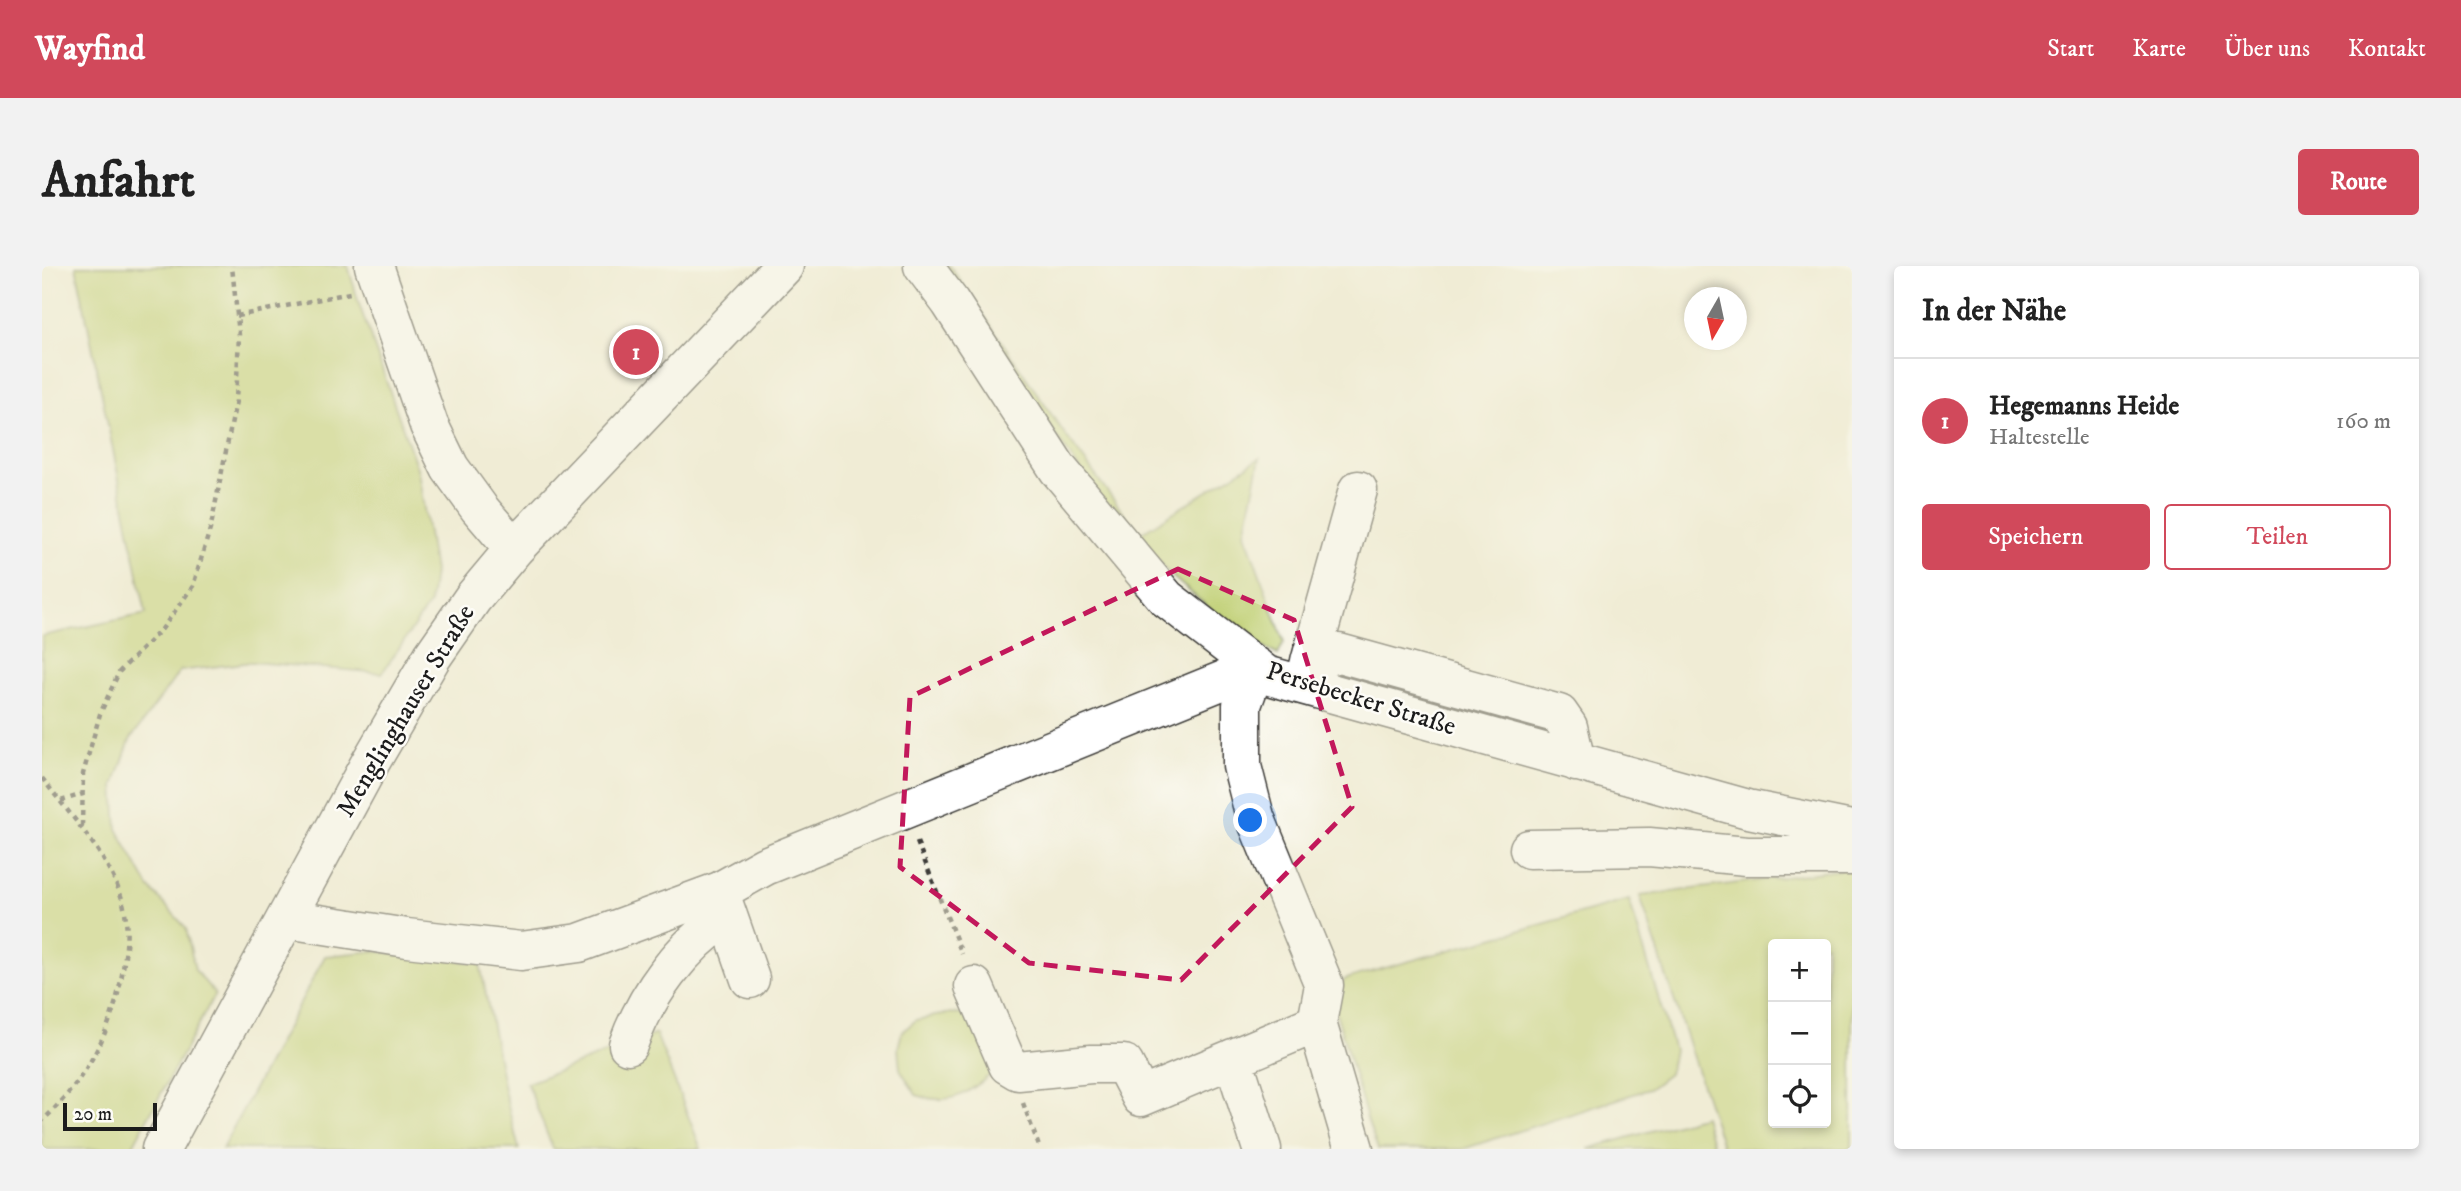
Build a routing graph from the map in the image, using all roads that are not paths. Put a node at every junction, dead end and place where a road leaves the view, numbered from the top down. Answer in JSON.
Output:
{"nodes":[{"id":1,"x":784,"y":266,"type":"edge"},
{"id":2,"x":923,"y":266,"type":"edge"},
{"id":3,"x":377,"y":276,"type":"edge"},
{"id":4,"x":1358,"y":490,"type":"dead end"},
{"id":5,"x":514,"y":549,"type":"junction"},
{"id":6,"x":1256,"y":667,"type":"junction"},
{"id":7,"x":1306,"y":673,"type":"junction"},
{"id":8,"x":1775,"y":815,"type":"junction"},
{"id":9,"x":1852,"y":830,"type":"edge"},
{"id":10,"x":1529,"y":849,"type":"dead end"},
{"id":11,"x":1768,"y":856,"type":"junction"},
{"id":12,"x":1852,"y":856,"type":"edge"},
{"id":13,"x":723,"y":903,"type":"junction"},
{"id":14,"x":287,"y":919,"type":"junction"},
{"id":15,"x":750,"y":979,"type":"dead end"},
{"id":16,"x":974,"y":986,"type":"road end"},
{"id":17,"x":1317,"y":1023,"type":"junction"},
{"id":18,"x":628,"y":1045,"type":"dead end"},
{"id":19,"x":1233,"y":1058,"type":"junction"},
{"id":20,"x":161,"y":1149,"type":"edge"},
{"id":21,"x":1262,"y":1149,"type":"edge"},
{"id":22,"x":1354,"y":1149,"type":"edge"}],
"edges":[{"from":1,"to":5,"type":"street","name":"Menglinghauser Straße"},
{"from":2,"to":6,"type":"street","name":"Persebecker Straße"},
{"from":3,"to":5,"type":"street"},
{"from":4,"to":7,"type":"street"},
{"from":5,"to":14,"type":"street","name":"Menglinghauser Straße"},
{"from":6,"to":7,"type":"street","name":"Persebecker Straße"},
{"from":6,"to":13,"type":"street"},
{"from":6,"to":17,"type":"street"},
{"from":7,"to":8,"type":"street","name":"Persebecker Straße"},
{"from":8,"to":9,"type":"street","name":"Persebecker Straße"},
{"from":8,"to":11,"type":"street"},
{"from":10,"to":11,"type":"street"},
{"from":11,"to":12,"type":"street"},
{"from":13,"to":14,"type":"street"},
{"from":13,"to":15,"type":"street"},
{"from":13,"to":18,"type":"street"},
{"from":14,"to":20,"type":"street","name":"Menglinghauser Straße"},
{"from":16,"to":19,"type":"street"},
{"from":17,"to":19,"type":"street"},
{"from":17,"to":22,"type":"street"},
{"from":19,"to":21,"type":"street"}]}
